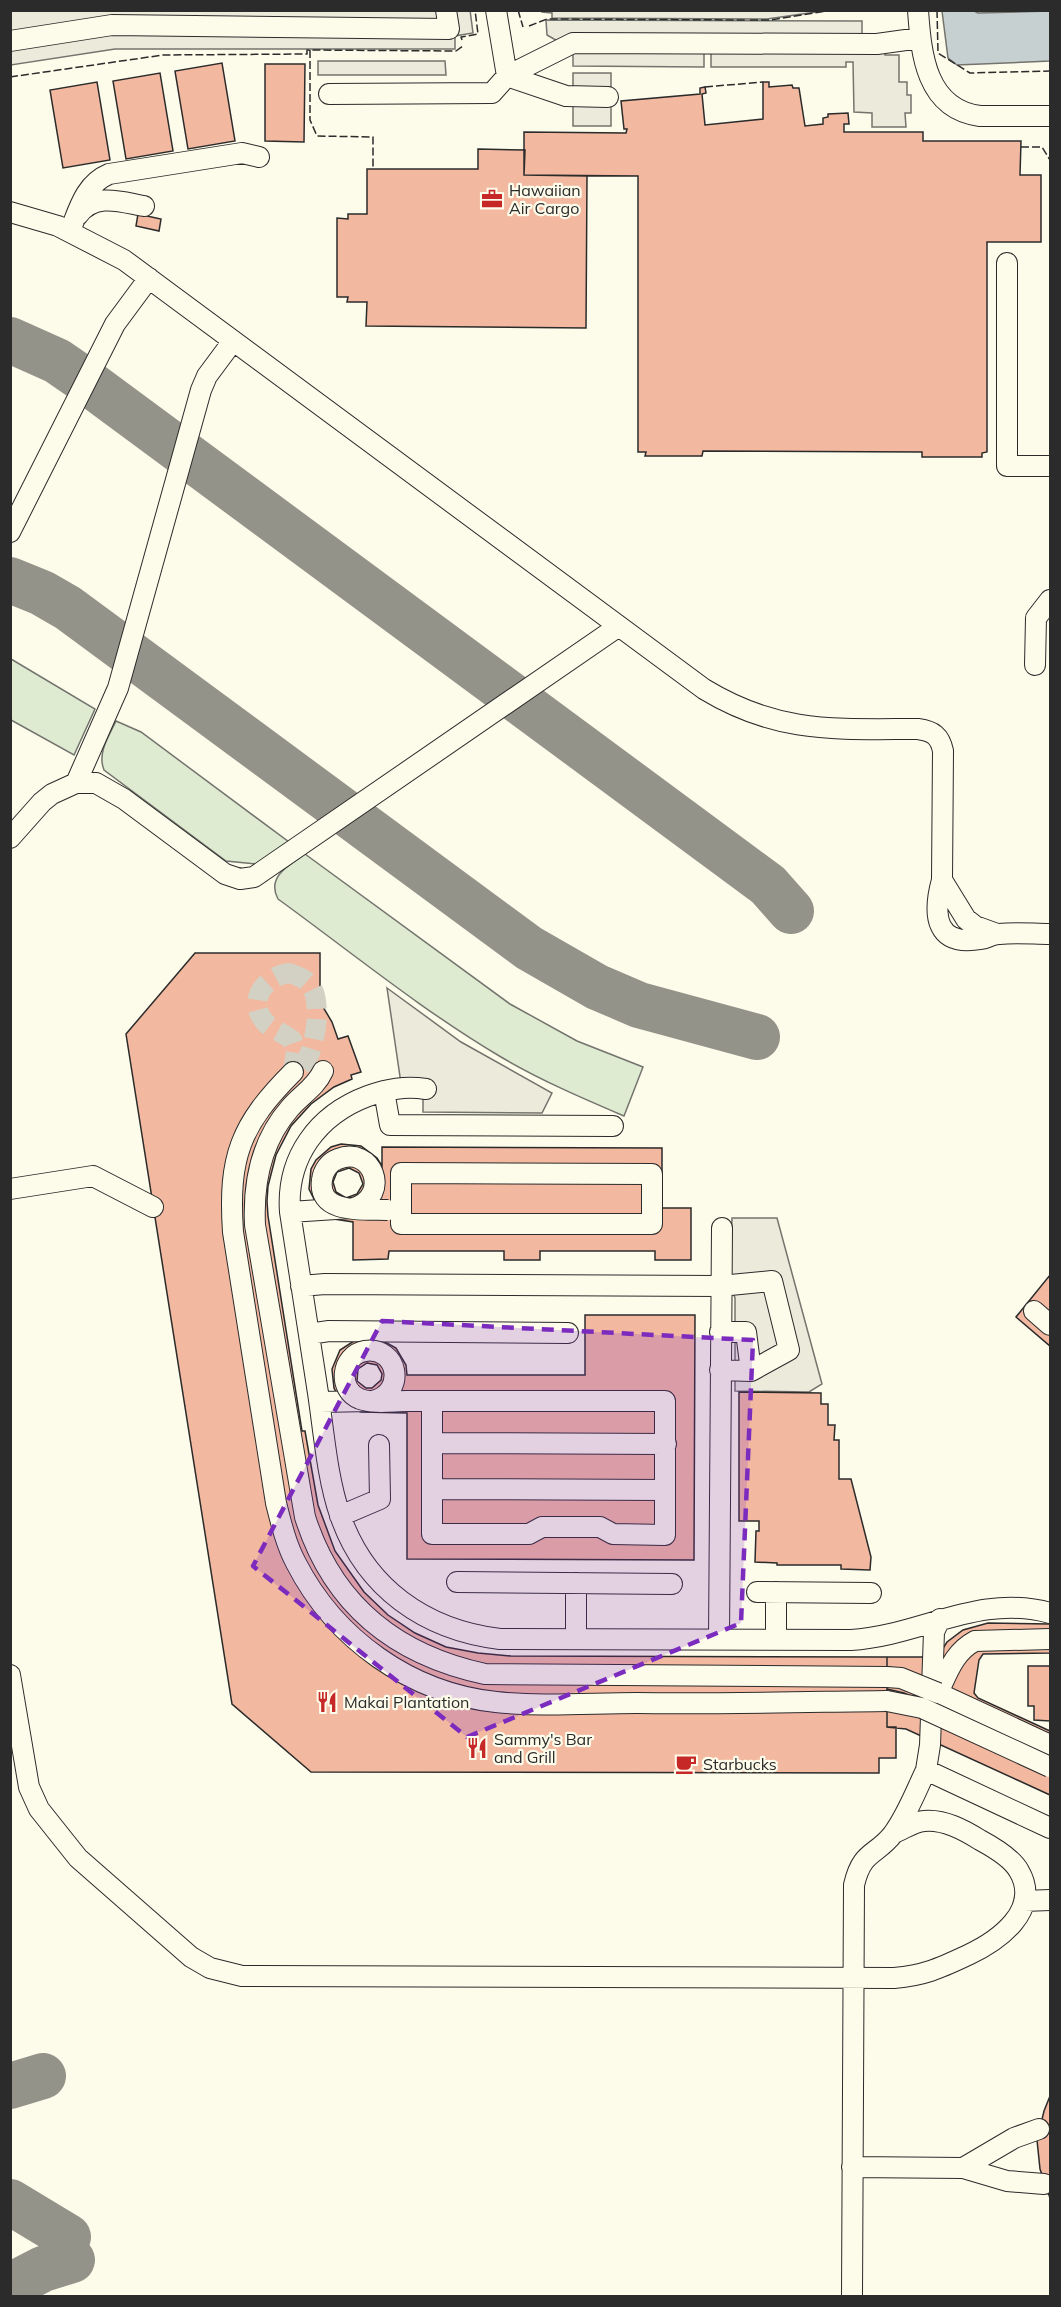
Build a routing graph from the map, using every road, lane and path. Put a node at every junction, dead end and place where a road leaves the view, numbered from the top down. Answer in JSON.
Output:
{"nodes":[{"id":1,"x":446,"y":10,"type":"edge"},
{"id":2,"x":496,"y":10,"type":"edge"},
{"id":3,"x":918,"y":10,"type":"edge"},
{"id":4,"x":920,"y":38,"type":"junction"},
{"id":5,"x":10,"y":41,"type":"edge"},
{"id":6,"x":507,"y":76,"type":"junction"},
{"id":7,"x":329,"y":94,"type":"dead end"},
{"id":8,"x":608,"y":97,"type":"dead end"},
{"id":9,"x":1050,"y":116,"type":"edge"},
{"id":10,"x":259,"y":157,"type":"dead end"},
{"id":11,"x":144,"y":206,"type":"dead end"},
{"id":12,"x":10,"y":212,"type":"edge"},
{"id":13,"x":73,"y":225,"type":"junction"},
{"id":14,"x":1007,"y":263,"type":"dead end"},
{"id":15,"x":148,"y":278,"type":"junction"},
{"id":16,"x":233,"y":340,"type":"junction"},
{"id":17,"x":1050,"y":466,"type":"edge"},
{"id":18,"x":10,"y":532,"type":"edge"},
{"id":19,"x":1050,"y":600,"type":"edge"},
{"id":20,"x":620,"y":626,"type":"junction"},
{"id":21,"x":1035,"y":665,"type":"dead end"},
{"id":22,"x":76,"y":783,"type":"junction"},
{"id":23,"x":10,"y":838,"type":"edge"},
{"id":24,"x":1050,"y":934,"type":"edge"},
{"id":25,"x":323,"y":1071,"type":"dead end"},
{"id":26,"x":293,"y":1072,"type":"dead end"},
{"id":27,"x":426,"y":1089,"type":"dead end"},
{"id":28,"x":384,"y":1091,"type":"junction"},
{"id":29,"x":613,"y":1126,"type":"dead end"},
{"id":30,"x":10,"y":1189,"type":"edge"},
{"id":31,"x":153,"y":1207,"type":"dead end"},
{"id":32,"x":394,"y":1210,"type":"junction"},
{"id":33,"x":290,"y":1212,"type":"junction"},
{"id":34,"x":722,"y":1227,"type":"dead end"},
{"id":35,"x":301,"y":1286,"type":"junction"},
{"id":36,"x":720,"y":1286,"type":"junction"},
{"id":37,"x":1034,"y":1311,"type":"dead end"},
{"id":38,"x":1050,"y":1325,"type":"edge"},
{"id":39,"x":720,"y":1332,"type":"junction"},
{"id":40,"x":568,"y":1333,"type":"dead end"},
{"id":41,"x":309,"y":1334,"type":"junction"},
{"id":42,"x":720,"y":1370,"type":"junction"},
{"id":43,"x":751,"y":1371,"type":"junction"},
{"id":44,"x":432,"y":1401,"type":"junction"},
{"id":45,"x":320,"y":1402,"type":"junction"},
{"id":46,"x":432,"y":1443,"type":"junction"},
{"id":47,"x":666,"y":1444,"type":"junction"},
{"id":48,"x":380,"y":1445,"type":"dead end"},
{"id":49,"x":432,"y":1490,"type":"junction"},
{"id":50,"x":665,"y":1490,"type":"junction"},
{"id":51,"x":340,"y":1516,"type":"junction"},
{"id":52,"x":457,"y":1582,"type":"dead end"},
{"id":53,"x":576,"y":1583,"type":"junction"},
{"id":54,"x":672,"y":1584,"type":"dead end"},
{"id":55,"x":871,"y":1593,"type":"dead end"},
{"id":56,"x":1050,"y":1613,"type":"edge"},
{"id":57,"x":940,"y":1619,"type":"junction"},
{"id":58,"x":576,"y":1639,"type":"junction"},
{"id":59,"x":719,"y":1639,"type":"junction"},
{"id":60,"x":1050,"y":1639,"type":"edge"},
{"id":61,"x":776,"y":1640,"type":"junction"},
{"id":62,"x":10,"y":1675,"type":"edge"},
{"id":63,"x":938,"y":1693,"type":"junction"},
{"id":64,"x":1050,"y":1745,"type":"edge"},
{"id":65,"x":1050,"y":1767,"type":"edge"},
{"id":66,"x":926,"y":1770,"type":"junction"},
{"id":67,"x":1050,"y":1828,"type":"edge"},
{"id":68,"x":894,"y":1833,"type":"junction"},
{"id":69,"x":1050,"y":1900,"type":"edge"},
{"id":70,"x":1024,"y":1901,"type":"junction"},
{"id":71,"x":852,"y":1978,"type":"junction"},
{"id":72,"x":1039,"y":2129,"type":"dead end"},
{"id":73,"x":852,"y":2167,"type":"junction"},
{"id":74,"x":963,"y":2168,"type":"junction"},
{"id":75,"x":1044,"y":2184,"type":"dead end"},
{"id":76,"x":852,"y":2296,"type":"edge"}],
"edges":[{"from":1,"to":5,"type":"street"},
{"from":2,"to":6,"type":"street"},
{"from":3,"to":4,"type":"street"},
{"from":4,"to":6,"type":"street"},
{"from":4,"to":9,"type":"street"},
{"from":6,"to":7,"type":"street"},
{"from":6,"to":8,"type":"street"},
{"from":10,"to":13,"type":"street"},
{"from":11,"to":13,"type":"street"},
{"from":12,"to":13,"type":"street"},
{"from":13,"to":15,"type":"street"},
{"from":14,"to":17,"type":"street"},
{"from":15,"to":16,"type":"street"},
{"from":15,"to":18,"type":"street"},
{"from":16,"to":20,"type":"street"},
{"from":16,"to":22,"type":"street"},
{"from":19,"to":21,"type":"street"},
{"from":20,"to":22,"type":"street"},
{"from":20,"to":24,"type":"street"},
{"from":22,"to":23,"type":"street"},
{"from":25,"to":63,"type":"street","bridge":true},
{"from":26,"to":65,"type":"street","bridge":true},
{"from":27,"to":28,"type":"street"},
{"from":28,"to":29,"type":"street"},
{"from":28,"to":33,"type":"street"},
{"from":30,"to":31,"type":"street"},
{"from":32,"to":32,"type":"street"},
{"from":32,"to":33,"type":"street","bridge":true},
{"from":33,"to":35,"type":"street"},
{"from":34,"to":36,"type":"street"},
{"from":35,"to":36,"type":"street"},
{"from":35,"to":41,"type":"street"},
{"from":36,"to":39,"type":"street"},
{"from":36,"to":43,"type":"street"},
{"from":37,"to":38,"type":"street"},
{"from":39,"to":42,"type":"street"},
{"from":39,"to":43,"type":"street"},
{"from":40,"to":41,"type":"street"},
{"from":41,"to":45,"type":"street"},
{"from":42,"to":43,"type":"street"},
{"from":42,"to":59,"type":"street"},
{"from":44,"to":45,"type":"street","bridge":true},
{"from":44,"to":46,"type":"street"},
{"from":44,"to":47,"type":"street"},
{"from":45,"to":51,"type":"street"},
{"from":46,"to":47,"type":"street"},
{"from":46,"to":49,"type":"street"},
{"from":47,"to":50,"type":"street"},
{"from":48,"to":51,"type":"street"},
{"from":49,"to":50,"type":"street"},
{"from":49,"to":50,"type":"street"},
{"from":51,"to":58,"type":"street"},
{"from":52,"to":53,"type":"street"},
{"from":53,"to":54,"type":"street"},
{"from":53,"to":58,"type":"street"},
{"from":55,"to":61,"type":"street"},
{"from":56,"to":57,"type":"street"},
{"from":57,"to":61,"type":"street"},
{"from":57,"to":66,"type":"street"},
{"from":58,"to":59,"type":"street"},
{"from":59,"to":61,"type":"street"},
{"from":60,"to":63,"type":"street"},
{"from":62,"to":71,"type":"street"},
{"from":63,"to":64,"type":"street"},
{"from":66,"to":67,"type":"street"},
{"from":66,"to":68,"type":"street"},
{"from":68,"to":70,"type":"street"},
{"from":68,"to":71,"type":"street"},
{"from":69,"to":70,"type":"street"},
{"from":70,"to":71,"type":"street"},
{"from":71,"to":73,"type":"street"},
{"from":72,"to":74,"type":"street"},
{"from":73,"to":74,"type":"street"},
{"from":73,"to":76,"type":"street"},
{"from":74,"to":75,"type":"street"}]}
